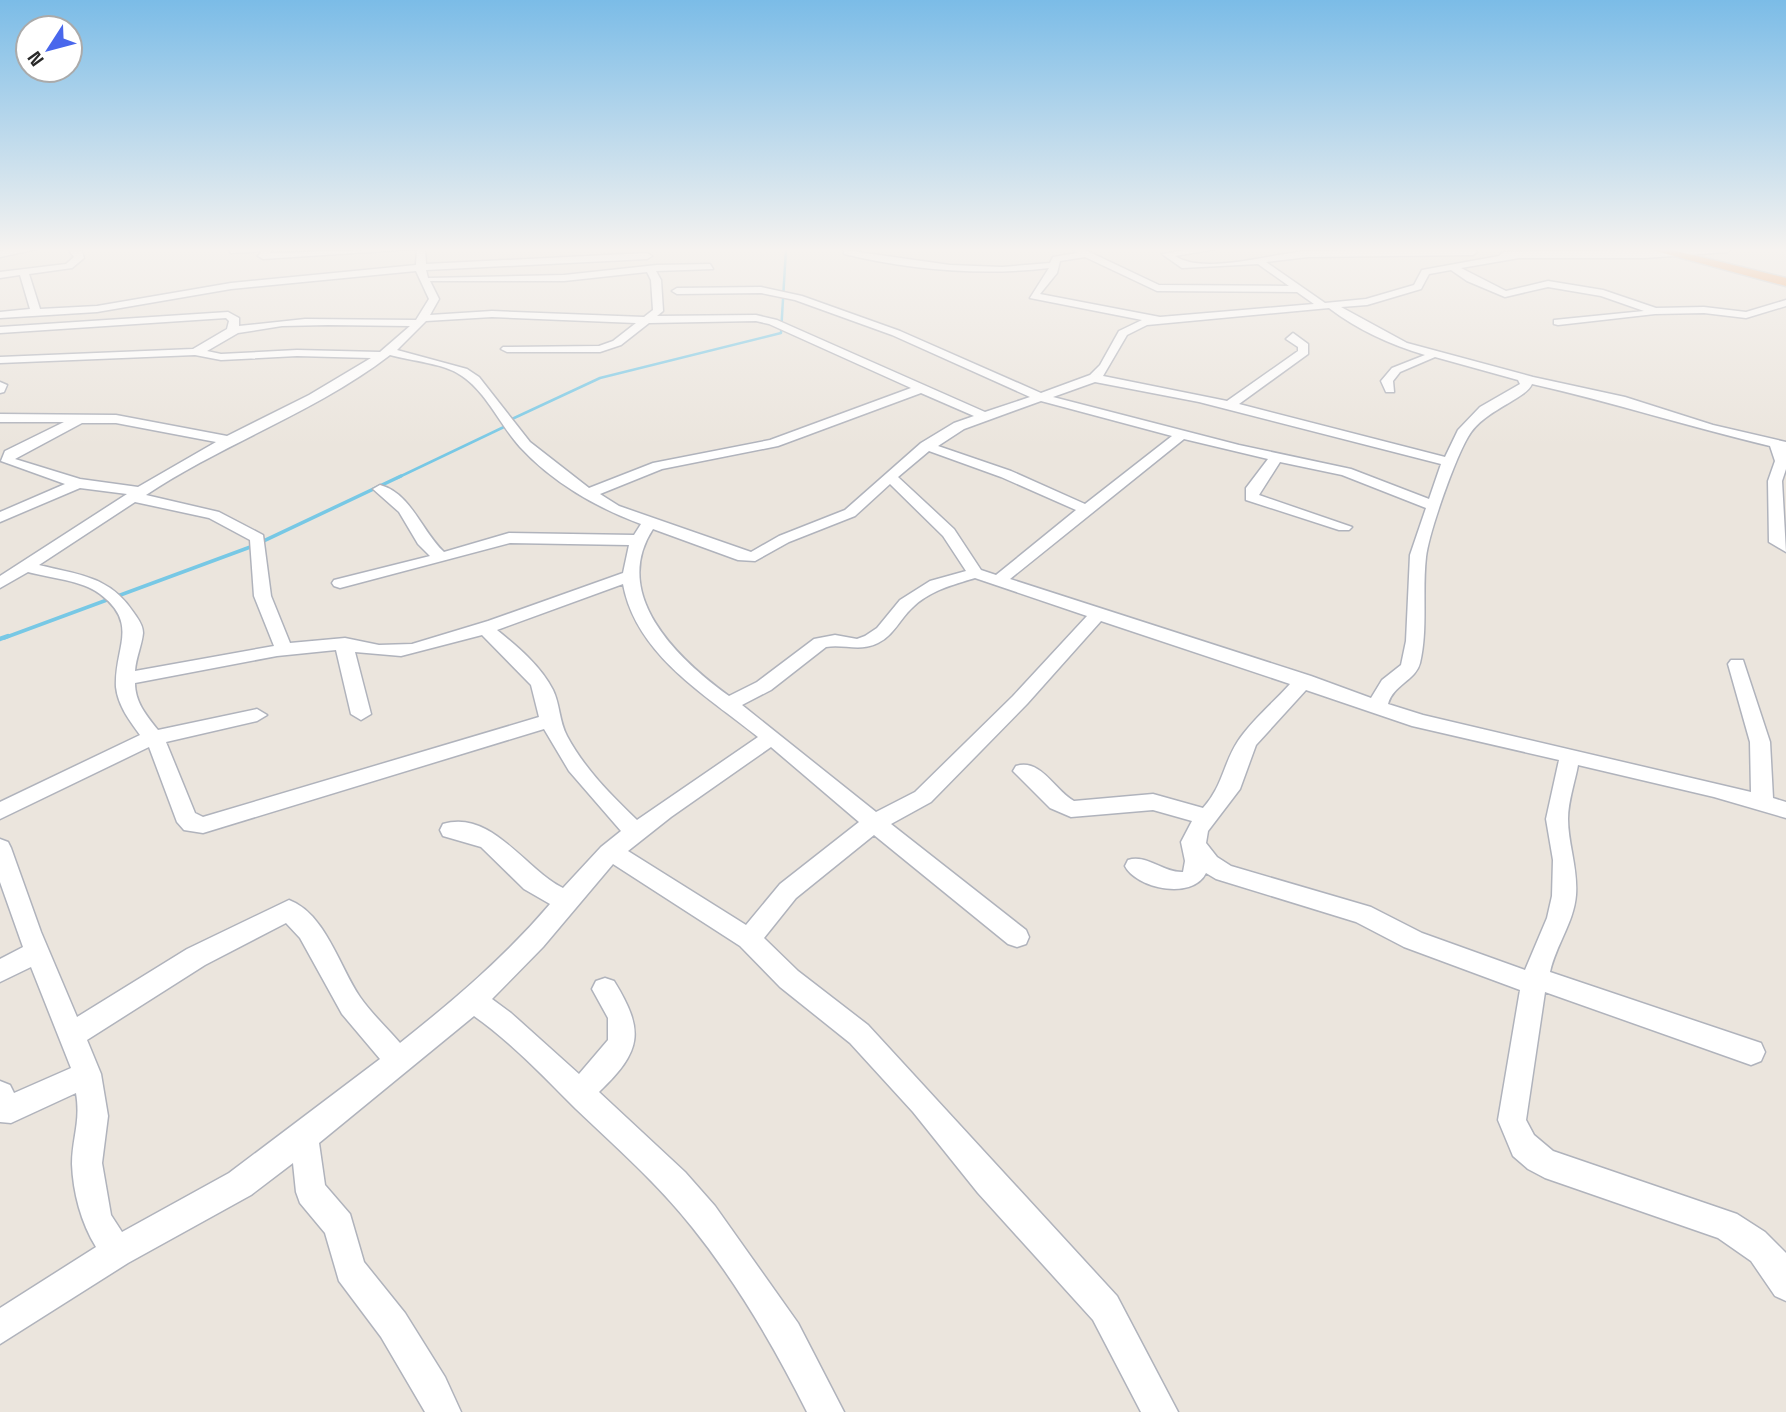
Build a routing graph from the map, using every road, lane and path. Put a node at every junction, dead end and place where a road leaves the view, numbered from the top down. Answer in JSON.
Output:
{"nodes":[{"id":1,"x":35,"y":315,"type":"edge"},
{"id":2,"x":142,"y":315,"type":"edge"},
{"id":3,"x":426,"y":315,"type":"edge"},
{"id":4,"x":449,"y":315,"type":"edge"},
{"id":5,"x":602,"y":315,"type":"edge"},
{"id":6,"x":654,"y":315,"type":"edge"},
{"id":7,"x":844,"y":315,"type":"edge"},
{"id":8,"x":1146,"y":315,"type":"edge"},
{"id":9,"x":1228,"y":315,"type":"edge"},
{"id":10,"x":1345,"y":315,"type":"edge"},
{"id":11,"x":1643,"y":315,"type":"edge"},
{"id":12,"x":423,"y":320,"type":"junction"},
{"id":13,"x":648,"y":320,"type":"junction"},
{"id":14,"x":1158,"y":320,"type":"junction"},
{"id":15,"x":129,"y":322,"type":"junction"},
{"id":16,"x":1558,"y":322,"type":"dead end"},
{"id":17,"x":232,"y":331,"type":"junction"},
{"id":18,"x":3,"y":332,"type":"edge"},
{"id":19,"x":1293,"y":336,"type":"dead end"},
{"id":20,"x":308,"y":338,"type":"junction"},
{"id":21,"x":508,"y":349,"type":"dead end"},
{"id":22,"x":195,"y":352,"type":"junction"},
{"id":23,"x":1432,"y":352,"type":"junction"},
{"id":24,"x":385,"y":353,"type":"junction"},
{"id":25,"x":0,"y":360,"type":"edge"},
{"id":26,"x":1094,"y":378,"type":"junction"},
{"id":27,"x":1523,"y":378,"type":"junction"},
{"id":28,"x":922,"y":388,"type":"junction"},
{"id":29,"x":1390,"y":389,"type":"dead end"},
{"id":30,"x":1043,"y":398,"type":"junction"},
{"id":31,"x":1228,"y":406,"type":"junction"},
{"id":32,"x":983,"y":416,"type":"junction"},
{"id":33,"x":0,"y":418,"type":"edge"},
{"id":34,"x":81,"y":419,"type":"junction"},
{"id":35,"x":1181,"y":434,"type":"junction"},
{"id":36,"x":229,"y":440,"type":"junction"},
{"id":37,"x":1781,"y":444,"type":"edge"},
{"id":38,"x":926,"y":446,"type":"junction"},
{"id":39,"x":1277,"y":457,"type":"junction"},
{"id":40,"x":1449,"y":462,"type":"junction"},
{"id":41,"x":890,"y":476,"type":"junction"},
{"id":42,"x":78,"y":483,"type":"junction"},
{"id":43,"x":380,"y":489,"type":"dead end"},
{"id":44,"x":588,"y":494,"type":"junction"},
{"id":45,"x":137,"y":495,"type":"junction"},
{"id":46,"x":1433,"y":506,"type":"junction"},
{"id":47,"x":1087,"y":510,"type":"junction"},
{"id":48,"x":0,"y":518,"type":"edge"},
{"id":49,"x":651,"y":521,"type":"junction"},
{"id":50,"x":1344,"y":527,"type":"dead end"},
{"id":51,"x":638,"y":540,"type":"junction"},
{"id":52,"x":1786,"y":547,"type":"edge"},
{"id":53,"x":441,"y":558,"type":"junction"},
{"id":54,"x":26,"y":567,"type":"junction"},
{"id":55,"x":975,"y":573,"type":"junction"},
{"id":56,"x":629,"y":576,"type":"junction"},
{"id":57,"x":1000,"y":580,"type":"junction"},
{"id":58,"x":0,"y":583,"type":"edge"},
{"id":59,"x":340,"y":583,"type":"dead end"},
{"id":60,"x":1097,"y":615,"type":"junction"},
{"id":61,"x":483,"y":627,"type":"junction"},
{"id":62,"x":345,"y":643,"type":"junction"},
{"id":63,"x":285,"y":649,"type":"junction"},
{"id":64,"x":1737,"y":664,"type":"dead end"},
{"id":65,"x":126,"y":676,"type":"junction"},
{"id":66,"x":1304,"y":680,"type":"junction"},
{"id":67,"x":728,"y":704,"type":"junction"},
{"id":68,"x":1378,"y":708,"type":"junction"},
{"id":69,"x":362,"y":714,"type":"dead end"},
{"id":70,"x":257,"y":715,"type":"dead end"},
{"id":71,"x":550,"y":721,"type":"junction"},
{"id":72,"x":772,"y":737,"type":"junction"},
{"id":73,"x":151,"y":738,"type":"junction"},
{"id":74,"x":1570,"y":755,"type":"junction"},
{"id":75,"x":1023,"y":771,"type":"dead end"},
{"id":76,"x":1762,"y":802,"type":"junction"},
{"id":77,"x":1786,"y":810,"type":"edge"},
{"id":78,"x":0,"y":811,"type":"edge"},
{"id":79,"x":1207,"y":817,"type":"junction"},
{"id":80,"x":872,"y":824,"type":"junction"},
{"id":81,"x":451,"y":830,"type":"dead end"},
{"id":82,"x":636,"y":832,"type":"junction"},
{"id":83,"x":1192,"y":842,"type":"junction"},
{"id":84,"x":0,"y":848,"type":"edge"},
{"id":85,"x":609,"y":853,"type":"junction"},
{"id":86,"x":1136,"y":866,"type":"dead end"},
{"id":87,"x":566,"y":901,"type":"junction"},
{"id":88,"x":1017,"y":937,"type":"dead end"},
{"id":89,"x":749,"y":939,"type":"junction"},
{"id":90,"x":37,"y":951,"type":"junction"},
{"id":91,"x":0,"y":971,"type":"edge"},
{"id":92,"x":1535,"y":981,"type":"junction"},
{"id":93,"x":605,"y":989,"type":"dead end"},
{"id":94,"x":473,"y":1001,"type":"junction"},
{"id":95,"x":72,"y":1035,"type":"junction"},
{"id":96,"x":1751,"y":1052,"type":"dead end"},
{"id":97,"x":398,"y":1060,"type":"junction"},
{"id":98,"x":87,"y":1074,"type":"junction"},
{"id":99,"x":579,"y":1092,"type":"junction"},
{"id":100,"x":0,"y":1094,"type":"edge"},
{"id":101,"x":304,"y":1137,"type":"junction"},
{"id":102,"x":117,"y":1252,"type":"junction"},
{"id":103,"x":1786,"y":1285,"type":"edge"},
{"id":104,"x":0,"y":1328,"type":"edge"},
{"id":105,"x":443,"y":1412,"type":"edge"},
{"id":106,"x":827,"y":1412,"type":"edge"},
{"id":107,"x":1160,"y":1412,"type":"edge"}],
"edges":[{"from":1,"to":18,"type":"street"},
{"from":2,"to":15,"type":"street"},
{"from":3,"to":12,"type":"street"},
{"from":4,"to":12,"type":"street"},
{"from":5,"to":13,"type":"street"},
{"from":6,"to":13,"type":"street"},
{"from":7,"to":30,"type":"street"},
{"from":8,"to":14,"type":"street"},
{"from":9,"to":14,"type":"street"},
{"from":10,"to":23,"type":"street"},
{"from":11,"to":16,"type":"street"},
{"from":12,"to":20,"type":"street"},
{"from":12,"to":24,"type":"street"},
{"from":13,"to":21,"type":"street"},
{"from":13,"to":28,"type":"street"},
{"from":14,"to":26,"type":"street"},
{"from":15,"to":17,"type":"street"},
{"from":15,"to":18,"type":"street"},
{"from":17,"to":20,"type":"street"},
{"from":17,"to":22,"type":"street"},
{"from":19,"to":31,"type":"street"},
{"from":20,"to":22,"type":"street"},
{"from":20,"to":24,"type":"street"},
{"from":22,"to":25,"type":"street"},
{"from":23,"to":27,"type":"street"},
{"from":23,"to":29,"type":"street"},
{"from":24,"to":36,"type":"street"},
{"from":24,"to":44,"type":"street"},
{"from":26,"to":30,"type":"street"},
{"from":26,"to":31,"type":"street"},
{"from":27,"to":37,"type":"street"},
{"from":27,"to":40,"type":"street"},
{"from":28,"to":32,"type":"street"},
{"from":28,"to":44,"type":"street"},
{"from":30,"to":32,"type":"street"},
{"from":30,"to":35,"type":"street"},
{"from":31,"to":40,"type":"street"},
{"from":32,"to":38,"type":"street"},
{"from":33,"to":34,"type":"street"},
{"from":34,"to":36,"type":"street"},
{"from":34,"to":42,"type":"street"},
{"from":35,"to":39,"type":"street"},
{"from":35,"to":47,"type":"street"},
{"from":36,"to":45,"type":"street"},
{"from":37,"to":52,"type":"street"},
{"from":38,"to":41,"type":"street"},
{"from":38,"to":47,"type":"street"},
{"from":39,"to":46,"type":"street"},
{"from":39,"to":50,"type":"street"},
{"from":40,"to":46,"type":"street"},
{"from":41,"to":49,"type":"street"},
{"from":41,"to":55,"type":"street"},
{"from":42,"to":45,"type":"street"},
{"from":42,"to":48,"type":"street"},
{"from":43,"to":53,"type":"street"},
{"from":44,"to":49,"type":"street"},
{"from":45,"to":54,"type":"street"},
{"from":45,"to":63,"type":"street"},
{"from":46,"to":68,"type":"street"},
{"from":47,"to":57,"type":"street"},
{"from":49,"to":51,"type":"street"},
{"from":51,"to":53,"type":"street"},
{"from":51,"to":56,"type":"street"},
{"from":53,"to":59,"type":"street"},
{"from":54,"to":58,"type":"street"},
{"from":54,"to":65,"type":"street"},
{"from":55,"to":57,"type":"street"},
{"from":55,"to":67,"type":"street"},
{"from":56,"to":61,"type":"street"},
{"from":56,"to":67,"type":"street"},
{"from":57,"to":60,"type":"street"},
{"from":60,"to":66,"type":"street"},
{"from":60,"to":80,"type":"street"},
{"from":61,"to":62,"type":"street"},
{"from":61,"to":71,"type":"street"},
{"from":62,"to":63,"type":"street"},
{"from":62,"to":69,"type":"street"},
{"from":63,"to":65,"type":"street"},
{"from":64,"to":76,"type":"street"},
{"from":65,"to":73,"type":"street"},
{"from":66,"to":68,"type":"street"},
{"from":66,"to":79,"type":"street"},
{"from":67,"to":72,"type":"street"},
{"from":68,"to":74,"type":"street"},
{"from":70,"to":73,"type":"street"},
{"from":71,"to":73,"type":"street"},
{"from":71,"to":82,"type":"street"},
{"from":72,"to":80,"type":"street"},
{"from":72,"to":82,"type":"street"},
{"from":73,"to":78,"type":"street"},
{"from":74,"to":76,"type":"street"},
{"from":74,"to":92,"type":"street"},
{"from":75,"to":79,"type":"street"},
{"from":76,"to":77,"type":"street"},
{"from":79,"to":83,"type":"street"},
{"from":80,"to":88,"type":"street"},
{"from":80,"to":89,"type":"street"},
{"from":81,"to":87,"type":"street"},
{"from":82,"to":85,"type":"street"},
{"from":83,"to":86,"type":"street"},
{"from":83,"to":92,"type":"street"},
{"from":84,"to":90,"type":"street"},
{"from":85,"to":87,"type":"street"},
{"from":85,"to":89,"type":"street"},
{"from":87,"to":94,"type":"street"},
{"from":89,"to":107,"type":"street"},
{"from":90,"to":91,"type":"street"},
{"from":90,"to":95,"type":"street"},
{"from":92,"to":96,"type":"street"},
{"from":92,"to":103,"type":"street"},
{"from":93,"to":99,"type":"street"},
{"from":94,"to":97,"type":"street"},
{"from":94,"to":99,"type":"street"},
{"from":95,"to":97,"type":"street"},
{"from":95,"to":98,"type":"street"},
{"from":97,"to":101,"type":"street"},
{"from":98,"to":100,"type":"street"},
{"from":98,"to":102,"type":"street"},
{"from":99,"to":106,"type":"street"},
{"from":101,"to":102,"type":"street"},
{"from":101,"to":105,"type":"street"},
{"from":102,"to":104,"type":"street"}]}
